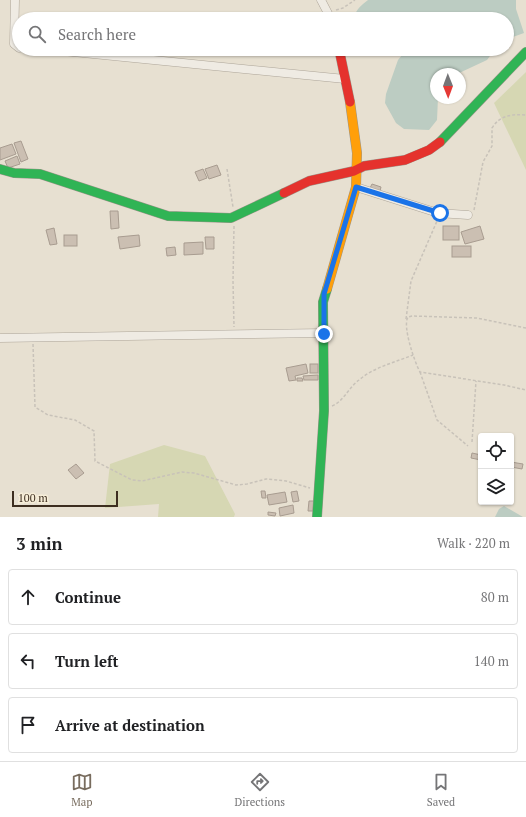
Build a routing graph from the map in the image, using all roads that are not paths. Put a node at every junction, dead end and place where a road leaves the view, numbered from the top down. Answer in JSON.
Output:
{"nodes":[{"id":1,"x":15,"y":0,"type":"edge"},
{"id":2,"x":321,"y":0,"type":"edge"},
{"id":3,"x":15,"y":12,"type":"edge"},
{"id":4,"x":327,"y":12,"type":"edge"},
{"id":5,"x":526,"y":52,"type":"edge"},
{"id":6,"x":113,"y":56,"type":"edge"},
{"id":7,"x":340,"y":56,"type":"edge"},
{"id":8,"x":345,"y":79,"type":"junction"},
{"id":9,"x":358,"y":168,"type":"junction"},
{"id":10,"x":0,"y":169,"type":"edge"},
{"id":11,"x":356,"y":187,"type":"junction"},
{"id":12,"x":468,"y":214,"type":"road end"},
{"id":13,"x":324,"y":334,"type":"junction"},
{"id":14,"x":0,"y":338,"type":"edge"},
{"id":15,"x":317,"y":517,"type":"edge"}],
"edges":[{"from":1,"to":3,"type":"street"},
{"from":2,"to":4,"type":"street"},
{"from":5,"to":9,"type":"street"},
{"from":6,"to":8,"type":"street"},
{"from":7,"to":8,"type":"street"},
{"from":8,"to":9,"type":"street"},
{"from":9,"to":10,"type":"street"},
{"from":9,"to":11,"type":"street"},
{"from":11,"to":12,"type":"street"},
{"from":11,"to":13,"type":"street"},
{"from":13,"to":14,"type":"street"},
{"from":13,"to":15,"type":"street"}]}
